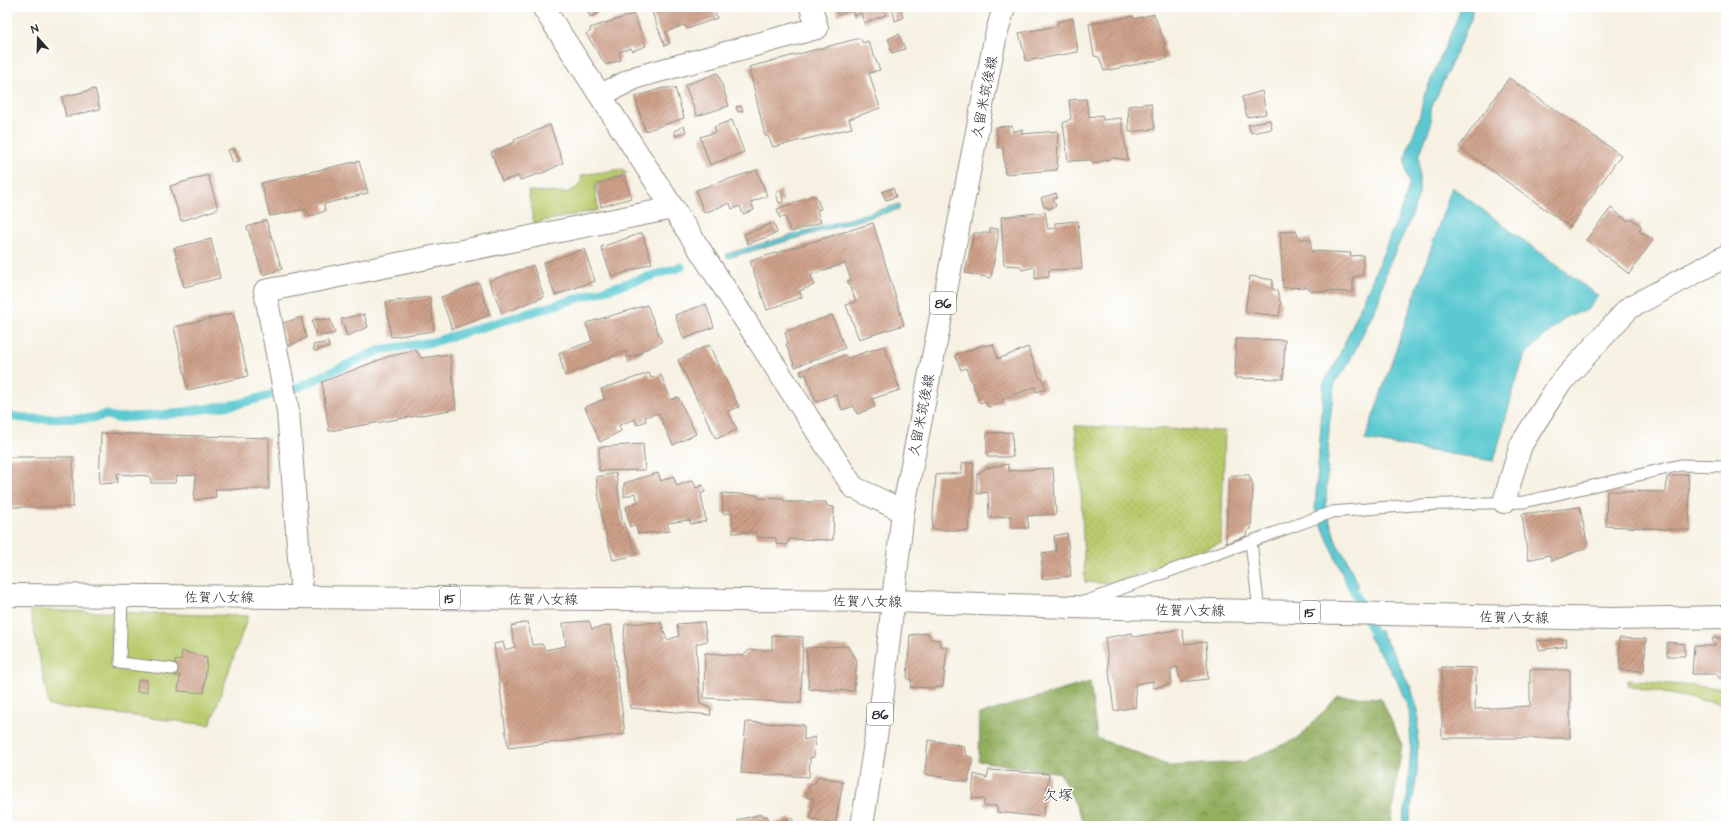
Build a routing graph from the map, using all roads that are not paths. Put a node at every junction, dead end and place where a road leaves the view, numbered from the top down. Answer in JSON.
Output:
{"nodes":[{"id":1,"x":543,"y":7,"type":"edge"},
{"id":2,"x":811,"y":7,"type":"edge"},
{"id":3,"x":1004,"y":7,"type":"edge"},
{"id":4,"x":601,"y":96,"type":"junction"},
{"id":5,"x":673,"y":208,"type":"junction"},
{"id":6,"x":1726,"y":256,"type":"edge"},
{"id":7,"x":1726,"y":466,"type":"edge"},
{"id":8,"x":1504,"y":502,"type":"junction"},
{"id":9,"x":903,"y":511,"type":"junction"},
{"id":10,"x":1252,"y":542,"type":"junction"},
{"id":11,"x":7,"y":595,"type":"edge"},
{"id":12,"x":122,"y":596,"type":"junction"},
{"id":13,"x":302,"y":597,"type":"junction"},
{"id":14,"x":894,"y":601,"type":"junction"},
{"id":15,"x":1071,"y":607,"type":"junction"},
{"id":16,"x":1259,"y":611,"type":"junction"},
{"id":17,"x":1726,"y":617,"type":"edge"},
{"id":18,"x":172,"y":669,"type":"dead end"},
{"id":19,"x":862,"y":826,"type":"edge"}],
"edges":[{"from":1,"to":4,"type":"main road"},
{"from":2,"to":4,"type":"main road"},
{"from":3,"to":9,"type":"main road","name":"久留米筑後線","number":"86"},
{"from":4,"to":5,"type":"main road"},
{"from":5,"to":9,"type":"main road"},
{"from":5,"to":13,"type":"main road"},
{"from":6,"to":8,"type":"main road"},
{"from":7,"to":8,"type":"lane"},
{"from":8,"to":10,"type":"lane"},
{"from":9,"to":14,"type":"main road","name":"久留米筑後線","number":"86"},
{"from":10,"to":15,"type":"lane"},
{"from":10,"to":16,"type":"lane"},
{"from":11,"to":12,"type":"main road","name":"佐賀八女線","number":"15"},
{"from":12,"to":13,"type":"main road","name":"佐賀八女線","number":"15"},
{"from":12,"to":18,"type":"lane"},
{"from":13,"to":14,"type":"main road","name":"佐賀八女線","number":"15"},
{"from":14,"to":15,"type":"main road","name":"佐賀八女線","number":"15"},
{"from":14,"to":19,"type":"main road","name":"久留米筑後線","number":"86"},
{"from":15,"to":16,"type":"main road","name":"佐賀八女線","number":"15"},
{"from":16,"to":17,"type":"main road","name":"佐賀八女線","number":"15"}]}
